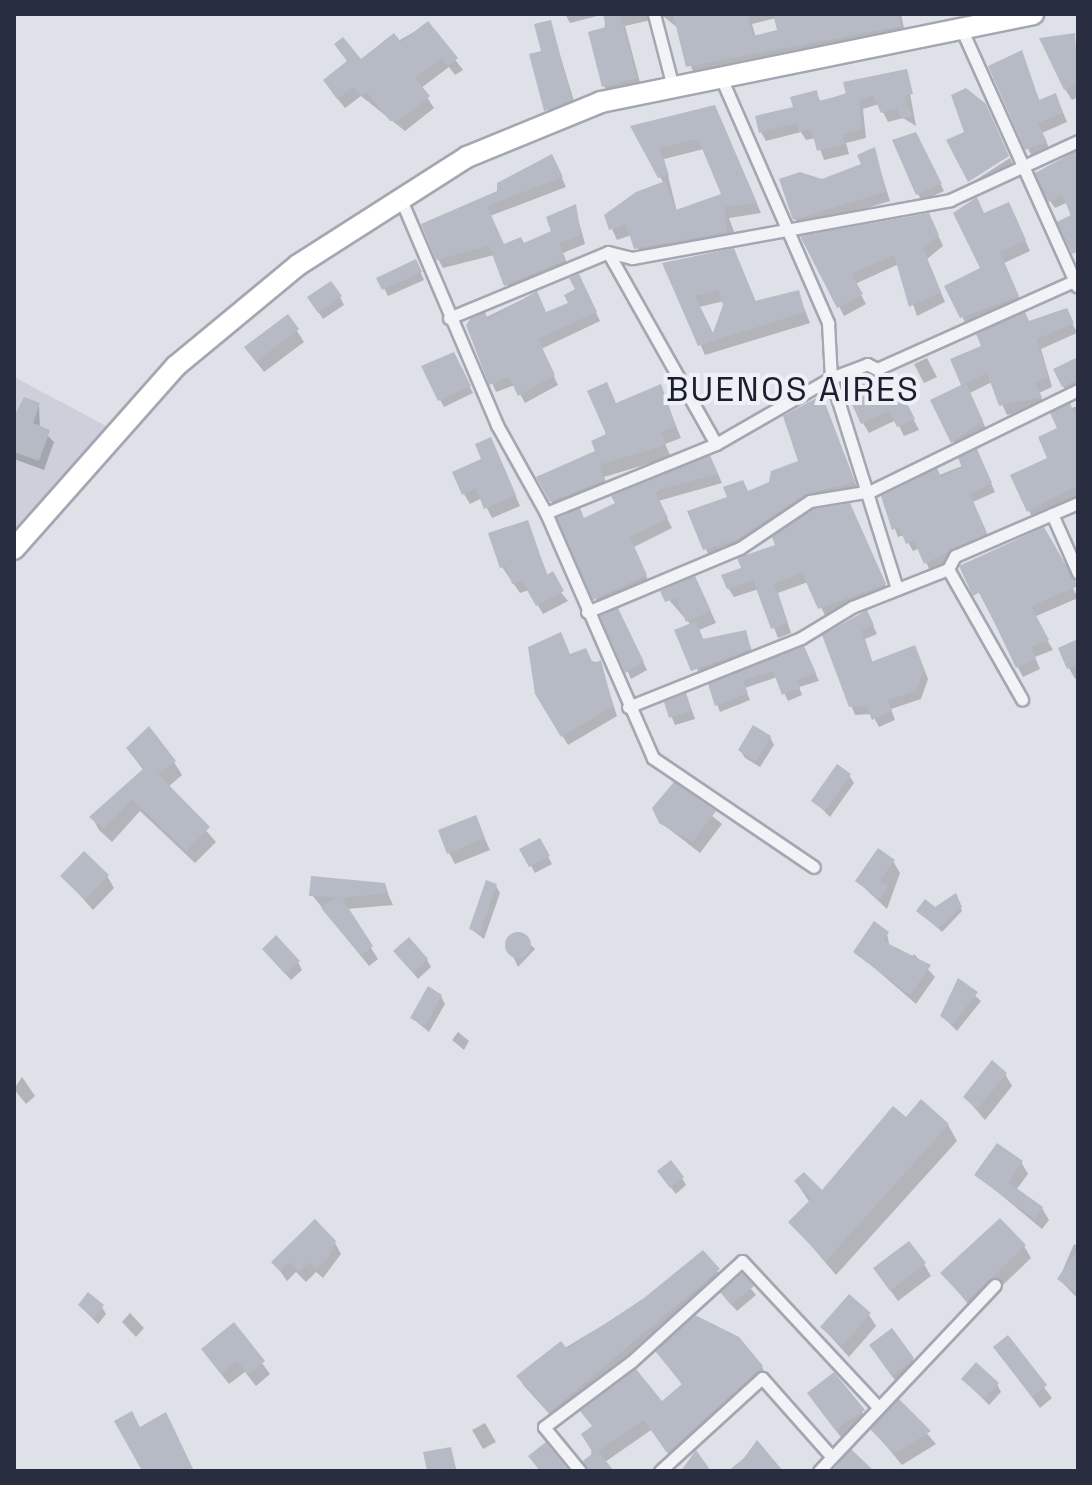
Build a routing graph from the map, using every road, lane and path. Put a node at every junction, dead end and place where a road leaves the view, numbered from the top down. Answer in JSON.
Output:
{"nodes":[{"id":1,"x":654,"y":14,"type":"edge"},
{"id":2,"x":1033,"y":14,"type":"edge"},
{"id":3,"x":961,"y":28,"type":"junction"},
{"id":4,"x":719,"y":72,"type":"junction"},
{"id":5,"x":672,"y":83,"type":"junction"},
{"id":6,"x":1078,"y":141,"type":"edge"},
{"id":7,"x":1019,"y":168,"type":"junction"},
{"id":8,"x":399,"y":194,"type":"junction"},
{"id":9,"x":788,"y":228,"type":"junction"},
{"id":10,"x":608,"y":252,"type":"junction"},
{"id":11,"x":1077,"y":282,"type":"edge"},
{"id":12,"x":449,"y":318,"type":"junction"},
{"id":13,"x":831,"y":378,"type":"junction"},
{"id":14,"x":1078,"y":390,"type":"edge"},
{"id":15,"x":716,"y":444,"type":"junction"},
{"id":16,"x":871,"y":491,"type":"junction"},
{"id":17,"x":1078,"y":503,"type":"edge"},
{"id":18,"x":546,"y":513,"type":"junction"},
{"id":19,"x":1052,"y":514,"type":"junction"},
{"id":20,"x":14,"y":549,"type":"edge"},
{"id":21,"x":948,"y":569,"type":"junction"},
{"id":22,"x":1078,"y":573,"type":"edge"},
{"id":23,"x":897,"y":588,"type":"junction"},
{"id":24,"x":587,"y":612,"type":"junction"},
{"id":25,"x":1022,"y":699,"type":"dead end"},
{"id":26,"x":628,"y":707,"type":"junction"},
{"id":27,"x":814,"y":867,"type":"dead end"},
{"id":28,"x":995,"y":1285,"type":"dead end"},
{"id":29,"x":878,"y":1407,"type":"junction"},
{"id":30,"x":831,"y":1456,"type":"junction"},
{"id":31,"x":580,"y":1471,"type":"edge"},
{"id":32,"x":660,"y":1471,"type":"edge"},
{"id":33,"x":819,"y":1471,"type":"edge"}],
"edges":[{"from":1,"to":5,"type":"street"},
{"from":2,"to":3,"type":"highway"},
{"from":3,"to":4,"type":"highway"},
{"from":3,"to":7,"type":"street"},
{"from":4,"to":5,"type":"highway"},
{"from":4,"to":9,"type":"street"},
{"from":5,"to":8,"type":"highway"},
{"from":6,"to":7,"type":"street"},
{"from":7,"to":9,"type":"street"},
{"from":7,"to":11,"type":"street"},
{"from":8,"to":12,"type":"street"},
{"from":8,"to":20,"type":"highway"},
{"from":9,"to":10,"type":"street"},
{"from":9,"to":13,"type":"street"},
{"from":10,"to":12,"type":"street"},
{"from":10,"to":15,"type":"street"},
{"from":11,"to":13,"type":"street"},
{"from":12,"to":18,"type":"street"},
{"from":13,"to":15,"type":"street"},
{"from":13,"to":16,"type":"street"},
{"from":14,"to":16,"type":"street"},
{"from":15,"to":18,"type":"street"},
{"from":16,"to":23,"type":"street"},
{"from":16,"to":24,"type":"street"},
{"from":17,"to":19,"type":"street"},
{"from":18,"to":24,"type":"street"},
{"from":19,"to":21,"type":"street"},
{"from":19,"to":22,"type":"street"},
{"from":21,"to":23,"type":"street"},
{"from":21,"to":25,"type":"street"},
{"from":23,"to":26,"type":"street"},
{"from":24,"to":26,"type":"street"},
{"from":26,"to":27,"type":"street"},
{"from":28,"to":29,"type":"street"},
{"from":29,"to":30,"type":"street"},
{"from":29,"to":31,"type":"street"},
{"from":30,"to":32,"type":"street"},
{"from":30,"to":33,"type":"street"}]}
